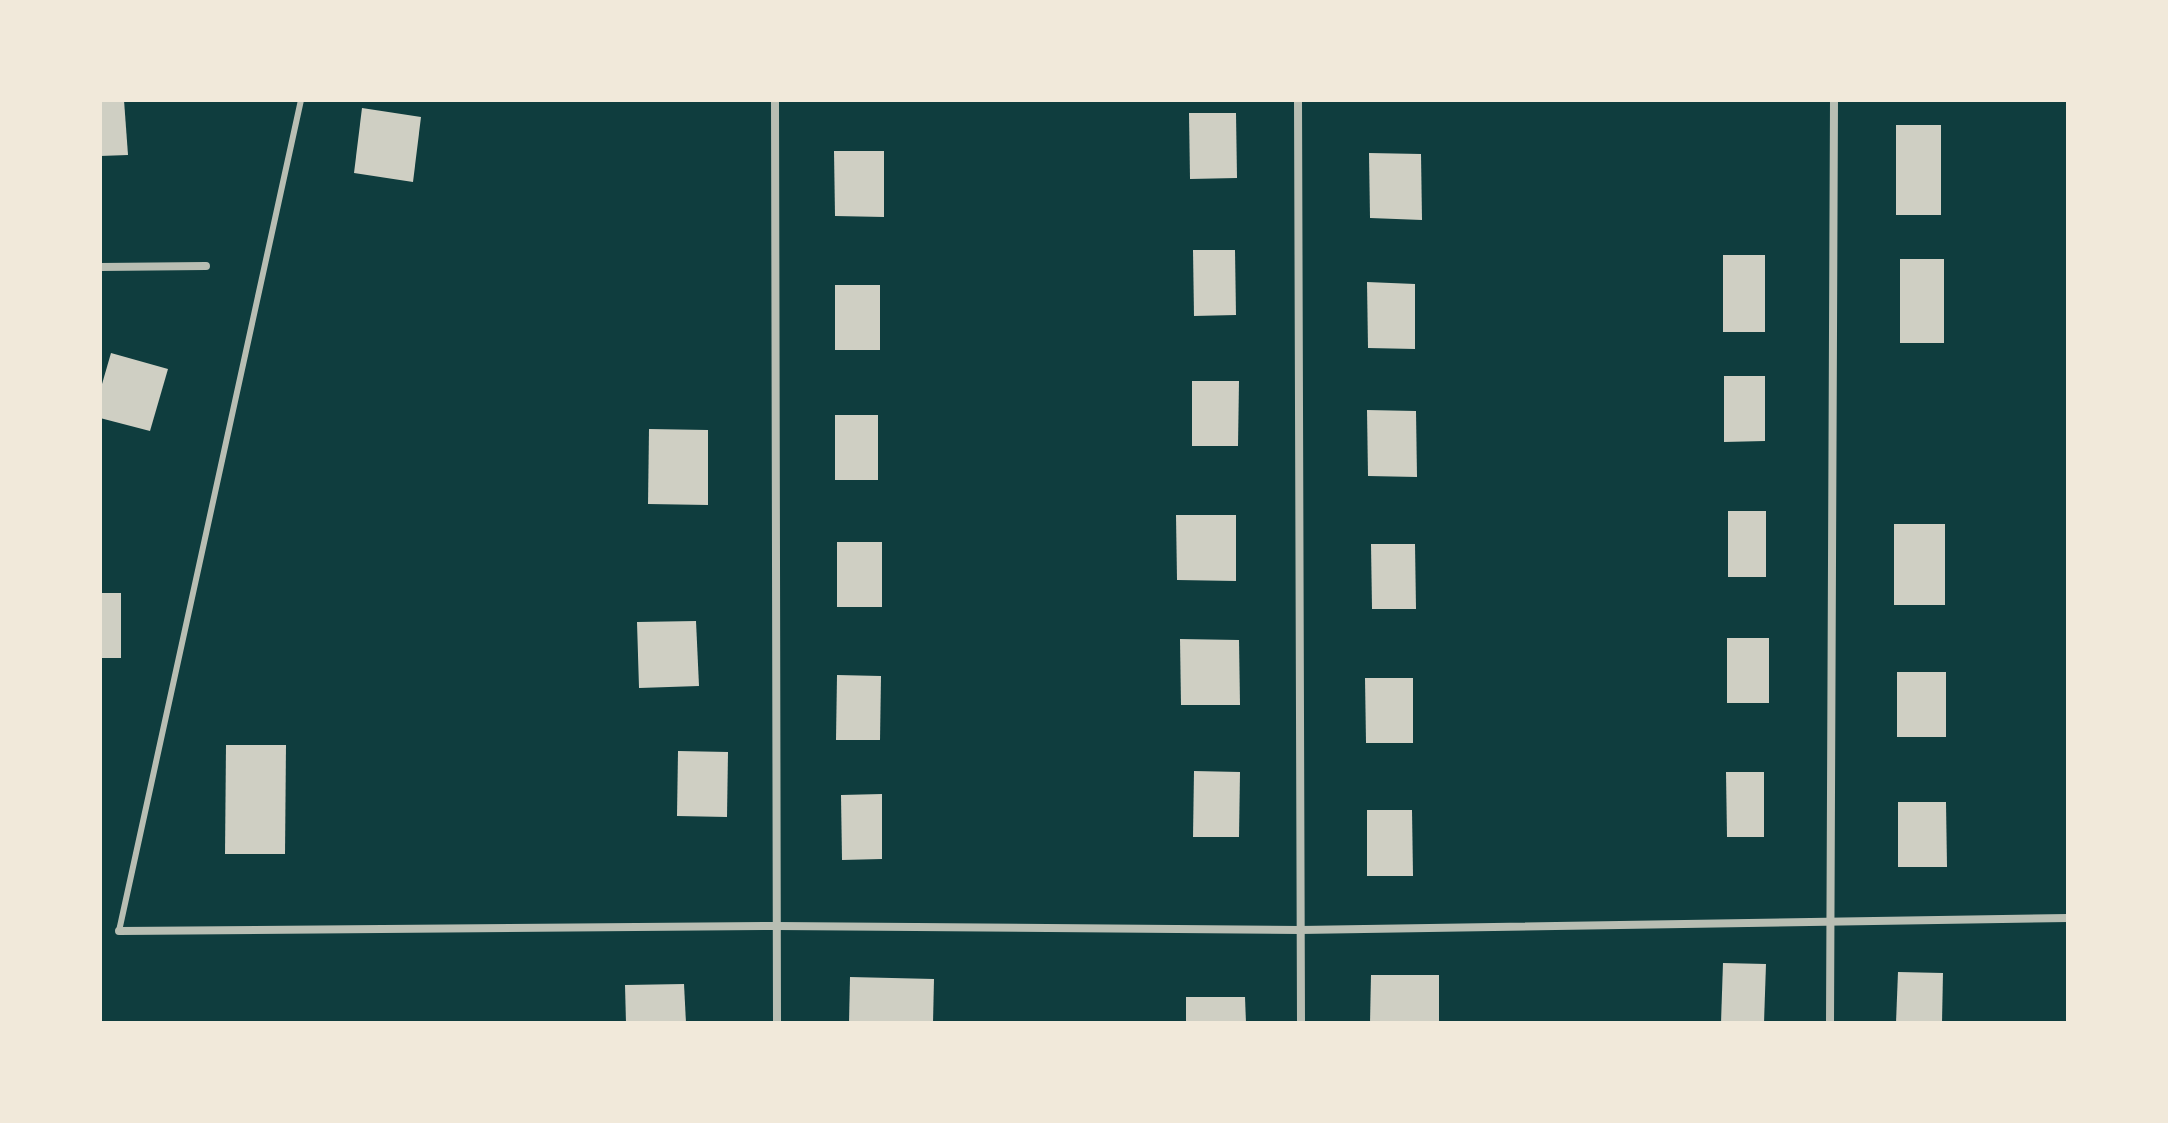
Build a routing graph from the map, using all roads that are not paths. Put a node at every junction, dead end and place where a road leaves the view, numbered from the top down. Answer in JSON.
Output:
{"nodes":[{"id":1,"x":301,"y":100,"type":"edge"},
{"id":2,"x":775,"y":100,"type":"edge"},
{"id":3,"x":1298,"y":100,"type":"edge"},
{"id":4,"x":1834,"y":100,"type":"edge"},
{"id":5,"x":206,"y":266,"type":"dead end"},
{"id":6,"x":100,"y":267,"type":"edge"},
{"id":7,"x":2068,"y":918,"type":"edge"},
{"id":8,"x":1831,"y":921,"type":"junction"},
{"id":9,"x":777,"y":926,"type":"junction"},
{"id":10,"x":1300,"y":930,"type":"junction"},
{"id":11,"x":119,"y":931,"type":"joint"},
{"id":12,"x":777,"y":1023,"type":"edge"},
{"id":13,"x":1301,"y":1023,"type":"edge"},
{"id":14,"x":1830,"y":1023,"type":"edge"}],
"edges":[{"from":1,"to":11,"type":"lane"},
{"from":2,"to":9,"type":"street"},
{"from":3,"to":10,"type":"street"},
{"from":4,"to":8,"type":"street"},
{"from":5,"to":6,"type":"street"},
{"from":7,"to":8,"type":"street"},
{"from":8,"to":10,"type":"street"},
{"from":8,"to":14,"type":"street"},
{"from":9,"to":10,"type":"street"},
{"from":9,"to":11,"type":"street"},
{"from":9,"to":12,"type":"street"},
{"from":10,"to":13,"type":"street"}]}
